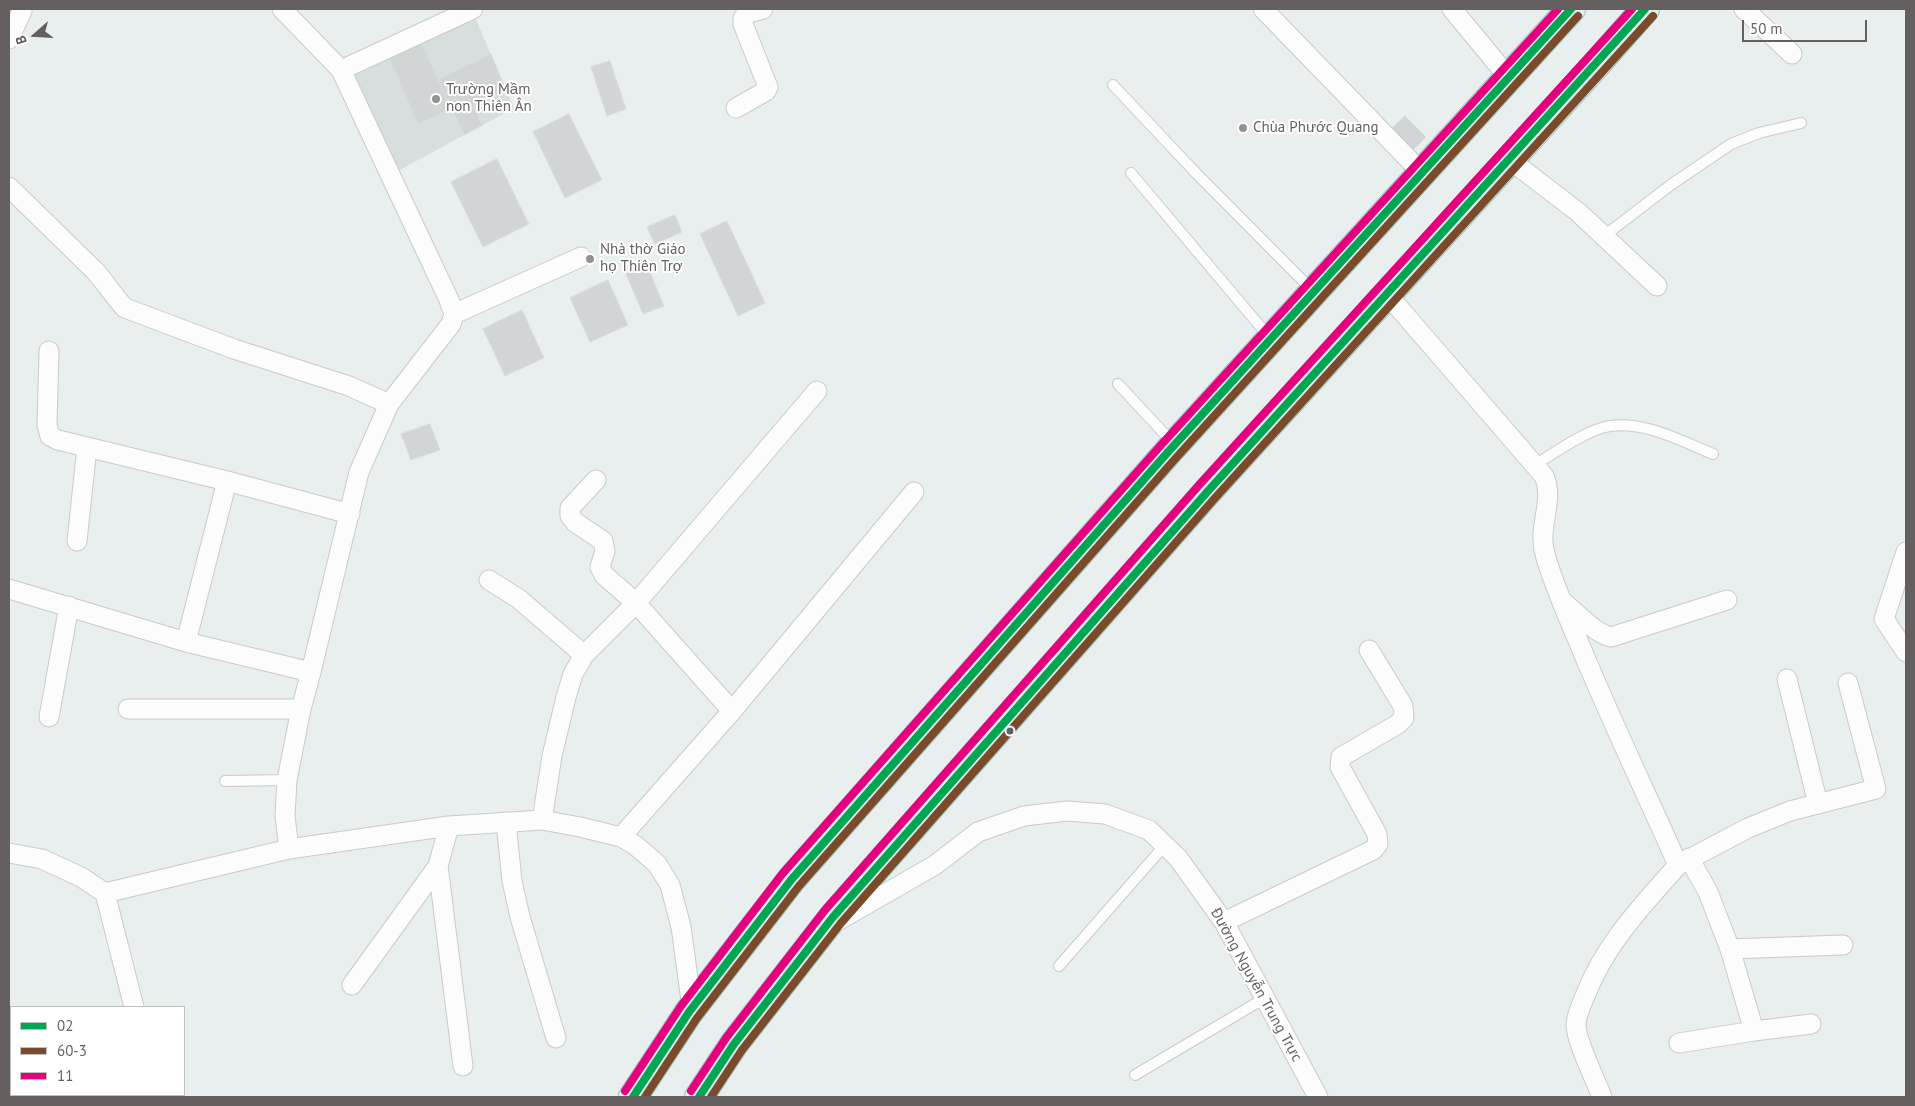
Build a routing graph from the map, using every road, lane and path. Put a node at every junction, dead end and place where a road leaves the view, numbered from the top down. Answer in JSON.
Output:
{"nodes":[{"id":1,"x":282,"y":9,"type":"edge"},
{"id":2,"x":473,"y":9,"type":"edge"},
{"id":3,"x":762,"y":9,"type":"edge"},
{"id":4,"x":1263,"y":9,"type":"edge"},
{"id":5,"x":1452,"y":9,"type":"edge"},
{"id":6,"x":1571,"y":9,"type":"edge"},
{"id":7,"x":1645,"y":9,"type":"edge"},
{"id":8,"x":1744,"y":9,"type":"edge"},
{"id":9,"x":18,"y":12,"type":"edge"},
{"id":10,"x":449,"y":14,"type":"edge"},
{"id":11,"x":9,"y":39,"type":"edge"},
{"id":12,"x":1792,"y":54,"type":"dead end"},
{"id":13,"x":341,"y":70,"type":"junction"},
{"id":14,"x":1508,"y":78,"type":"junction"},
{"id":15,"x":1113,"y":85,"type":"dead end"},
{"id":16,"x":736,"y":108,"type":"dead end"},
{"id":17,"x":1801,"y":122,"type":"dead end"},
{"id":18,"x":1510,"y":160,"type":"junction"},
{"id":19,"x":1422,"y":173,"type":"junction"},
{"id":20,"x":1131,"y":174,"type":"dead end"},
{"id":21,"x":9,"y":187,"type":"edge"},
{"id":22,"x":1604,"y":236,"type":"junction"},
{"id":23,"x":581,"y":257,"type":"dead end"},
{"id":24,"x":1657,"y":286,"type":"dead end"},
{"id":25,"x":1314,"y":292,"type":"junction"},
{"id":26,"x":1387,"y":294,"type":"junction"},
{"id":27,"x":454,"y":314,"type":"junction"},
{"id":28,"x":1271,"y":339,"type":"junction"},
{"id":29,"x":49,"y":351,"type":"dead end"},
{"id":30,"x":1118,"y":384,"type":"dead end"},
{"id":31,"x":817,"y":391,"type":"dead end"},
{"id":32,"x":389,"y":404,"type":"junction"},
{"id":33,"x":1175,"y":444,"type":"junction"},
{"id":34,"x":87,"y":447,"type":"junction"},
{"id":35,"x":1713,"y":454,"type":"dead end"},
{"id":36,"x":1535,"y":465,"type":"junction"},
{"id":37,"x":596,"y":480,"type":"dead end"},
{"id":38,"x":226,"y":481,"type":"junction"},
{"id":39,"x":914,"y":492,"type":"dead end"},
{"id":40,"x":350,"y":514,"type":"junction"},
{"id":41,"x":77,"y":541,"type":"dead end"},
{"id":42,"x":1906,"y":552,"type":"edge"},
{"id":43,"x":489,"y":580,"type":"dead end"},
{"id":44,"x":9,"y":588,"type":"edge"},
{"id":45,"x":1727,"y":600,"type":"dead end"},
{"id":46,"x":1562,"y":602,"type":"junction"},
{"id":47,"x":636,"y":603,"type":"junction"},
{"id":48,"x":69,"y":606,"type":"junction"},
{"id":49,"x":186,"y":642,"type":"junction"},
{"id":50,"x":1369,"y":650,"type":"dead end"},
{"id":51,"x":1906,"y":652,"type":"edge"},
{"id":52,"x":584,"y":655,"type":"junction"},
{"id":53,"x":311,"y":672,"type":"junction"},
{"id":54,"x":1787,"y":679,"type":"dead end"},
{"id":55,"x":1848,"y":683,"type":"dead end"},
{"id":56,"x":128,"y":709,"type":"dead end"},
{"id":57,"x":301,"y":709,"type":"junction"},
{"id":58,"x":732,"y":711,"type":"junction"},
{"id":59,"x":49,"y":717,"type":"dead end"},
{"id":60,"x":287,"y":780,"type":"junction"},
{"id":61,"x":226,"y":781,"type":"dead end"},
{"id":62,"x":1818,"y":804,"type":"junction"},
{"id":63,"x":542,"y":820,"type":"junction"},
{"id":64,"x":506,"y":822,"type":"junction"},
{"id":65,"x":448,"y":826,"type":"junction"},
{"id":66,"x":621,"y":837,"type":"junction"},
{"id":67,"x":1165,"y":845,"type":"junction"},
{"id":68,"x":289,"y":849,"type":"junction"},
{"id":69,"x":9,"y":853,"type":"edge"},
{"id":70,"x":1684,"y":862,"type":"junction"},
{"id":71,"x":438,"y":866,"type":"junction"},
{"id":72,"x":105,"y":892,"type":"junction"},
{"id":73,"x":1224,"y":922,"type":"junction"},
{"id":74,"x":824,"y":928,"type":"junction"},
{"id":75,"x":1843,"y":945,"type":"dead end"},
{"id":76,"x":1730,"y":949,"type":"junction"},
{"id":77,"x":1059,"y":966,"type":"dead end"},
{"id":78,"x":352,"y":985,"type":"dead end"},
{"id":79,"x":1265,"y":998,"type":"junction"},
{"id":80,"x":134,"y":1006,"type":"edge"},
{"id":81,"x":692,"y":1008,"type":"junction"},
{"id":82,"x":1811,"y":1024,"type":"dead end"},
{"id":83,"x":1754,"y":1031,"type":"junction"},
{"id":84,"x":556,"y":1038,"type":"dead end"},
{"id":85,"x":1679,"y":1043,"type":"dead end"},
{"id":86,"x":463,"y":1066,"type":"dead end"},
{"id":87,"x":1135,"y":1075,"type":"dead end"},
{"id":88,"x":633,"y":1097,"type":"edge"},
{"id":89,"x":699,"y":1097,"type":"edge"},
{"id":90,"x":1318,"y":1097,"type":"edge"},
{"id":91,"x":1602,"y":1097,"type":"edge"}],
"edges":[{"from":1,"to":13,"type":"street"},
{"from":2,"to":10,"type":"street"},
{"from":3,"to":16,"type":"street"},
{"from":4,"to":19,"type":"street"},
{"from":5,"to":14,"type":"street"},
{"from":6,"to":14,"type":"highway"},
{"from":7,"to":18,"type":"highway"},
{"from":8,"to":12,"type":"street"},
{"from":9,"to":11,"type":"street"},
{"from":10,"to":13,"type":"street"},
{"from":13,"to":27,"type":"street"},
{"from":14,"to":19,"type":"highway"},
{"from":15,"to":25,"type":"lane"},
{"from":17,"to":22,"type":"lane"},
{"from":18,"to":22,"type":"street"},
{"from":18,"to":26,"type":"highway"},
{"from":19,"to":25,"type":"highway"},
{"from":20,"to":28,"type":"lane"},
{"from":21,"to":32,"type":"street"},
{"from":22,"to":24,"type":"street"},
{"from":23,"to":27,"type":"street"},
{"from":25,"to":28,"type":"highway"},
{"from":26,"to":36,"type":"street"},
{"from":26,"to":74,"type":"highway"},
{"from":27,"to":32,"type":"street"},
{"from":28,"to":33,"type":"highway"},
{"from":29,"to":34,"type":"street"},
{"from":30,"to":33,"type":"lane"},
{"from":31,"to":47,"type":"street"},
{"from":32,"to":40,"type":"street"},
{"from":33,"to":81,"type":"highway"},
{"from":34,"to":38,"type":"street"},
{"from":34,"to":41,"type":"street"},
{"from":35,"to":36,"type":"lane"},
{"from":36,"to":46,"type":"street"},
{"from":37,"to":47,"type":"street"},
{"from":38,"to":40,"type":"street"},
{"from":38,"to":49,"type":"street"},
{"from":39,"to":58,"type":"street"},
{"from":40,"to":53,"type":"street"},
{"from":42,"to":51,"type":"street"},
{"from":43,"to":52,"type":"street"},
{"from":44,"to":48,"type":"street"},
{"from":45,"to":46,"type":"street"},
{"from":46,"to":70,"type":"street"},
{"from":47,"to":52,"type":"street"},
{"from":47,"to":58,"type":"street"},
{"from":48,"to":49,"type":"street"},
{"from":48,"to":59,"type":"street"},
{"from":49,"to":53,"type":"street"},
{"from":50,"to":73,"type":"street"},
{"from":52,"to":63,"type":"street"},
{"from":53,"to":57,"type":"street"},
{"from":54,"to":62,"type":"street"},
{"from":55,"to":62,"type":"street"},
{"from":56,"to":57,"type":"street"},
{"from":57,"to":60,"type":"street"},
{"from":58,"to":66,"type":"street"},
{"from":60,"to":61,"type":"lane"},
{"from":60,"to":68,"type":"street"},
{"from":62,"to":70,"type":"street"},
{"from":63,"to":64,"type":"street"},
{"from":63,"to":66,"type":"street"},
{"from":64,"to":65,"type":"street"},
{"from":64,"to":84,"type":"street"},
{"from":65,"to":68,"type":"street"},
{"from":65,"to":71,"type":"street"},
{"from":66,"to":81,"type":"street"},
{"from":67,"to":73,"type":"street","name":"Đường Nguyễn Trung Trực"},
{"from":67,"to":74,"type":"street","name":"Đường Nguyễn Trung Trực"},
{"from":67,"to":77,"type":"lane"},
{"from":68,"to":72,"type":"street"},
{"from":69,"to":72,"type":"street"},
{"from":70,"to":76,"type":"street"},
{"from":70,"to":91,"type":"street"},
{"from":71,"to":78,"type":"street"},
{"from":71,"to":86,"type":"street"},
{"from":72,"to":80,"type":"street"},
{"from":73,"to":79,"type":"street","name":"Đường Nguyễn Trung Trực"},
{"from":74,"to":89,"type":"highway"},
{"from":75,"to":76,"type":"street"},
{"from":76,"to":83,"type":"street"},
{"from":79,"to":87,"type":"lane"},
{"from":79,"to":90,"type":"street","name":"Đường Nguyễn Trung Trực"},
{"from":81,"to":88,"type":"highway"},
{"from":82,"to":83,"type":"street"},
{"from":83,"to":85,"type":"street"}]}
